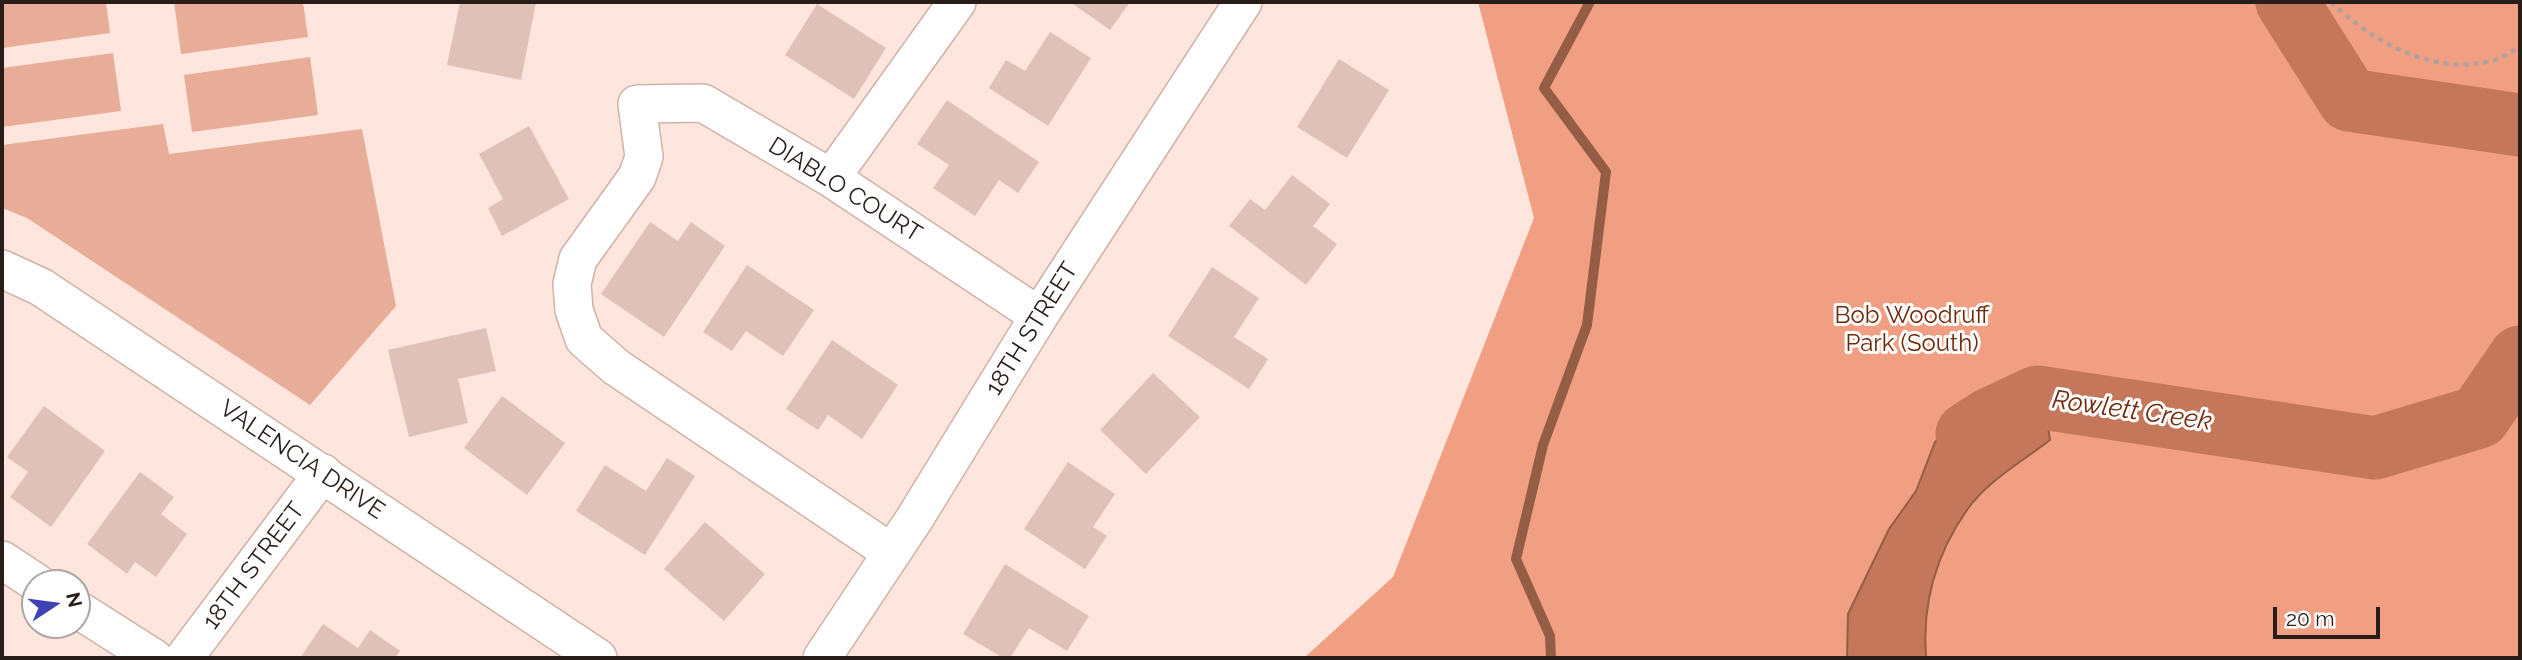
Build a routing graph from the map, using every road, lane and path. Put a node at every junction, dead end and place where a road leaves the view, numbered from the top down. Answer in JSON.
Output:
{"nodes":[{"id":1,"x":957,"y":2,"type":"edge"},
{"id":2,"x":1243,"y":2,"type":"edge"},
{"id":3,"x":2331,"y":2,"type":"edge"},
{"id":4,"x":2520,"y":47,"type":"edge"},
{"id":5,"x":831,"y":178,"type":"junction"},
{"id":6,"x":2,"y":269,"type":"edge"},
{"id":7,"x":1039,"y":316,"type":"junction"},
{"id":8,"x":323,"y":473,"type":"junction"},
{"id":9,"x":892,"y":553,"type":"junction"},
{"id":10,"x":2,"y":560,"type":"edge"},
{"id":11,"x":21,"y":572,"type":"edge"},
{"id":12,"x":91,"y":617,"type":"edge"},
{"id":13,"x":154,"y":658,"type":"edge"},
{"id":14,"x":184,"y":658,"type":"edge"},
{"id":15,"x":598,"y":658,"type":"edge"},
{"id":16,"x":822,"y":658,"type":"edge"}],
"edges":[{"from":1,"to":5,"type":"street"},
{"from":2,"to":7,"type":"street","name":"18TH STREET"},
{"from":3,"to":4,"type":"path"},
{"from":5,"to":7,"type":"street","name":"DIABLO COURT"},
{"from":5,"to":9,"type":"street","name":"DIABLO COURT"},
{"from":6,"to":8,"type":"street","name":"VALENCIA DRIVE"},
{"from":7,"to":9,"type":"street","name":"18TH STREET"},
{"from":8,"to":14,"type":"street","name":"18TH STREET"},
{"from":8,"to":15,"type":"street","name":"VALENCIA DRIVE"},
{"from":9,"to":16,"type":"street","name":"18TH STREET"},
{"from":10,"to":11,"type":"street"},
{"from":12,"to":13,"type":"street"}]}
